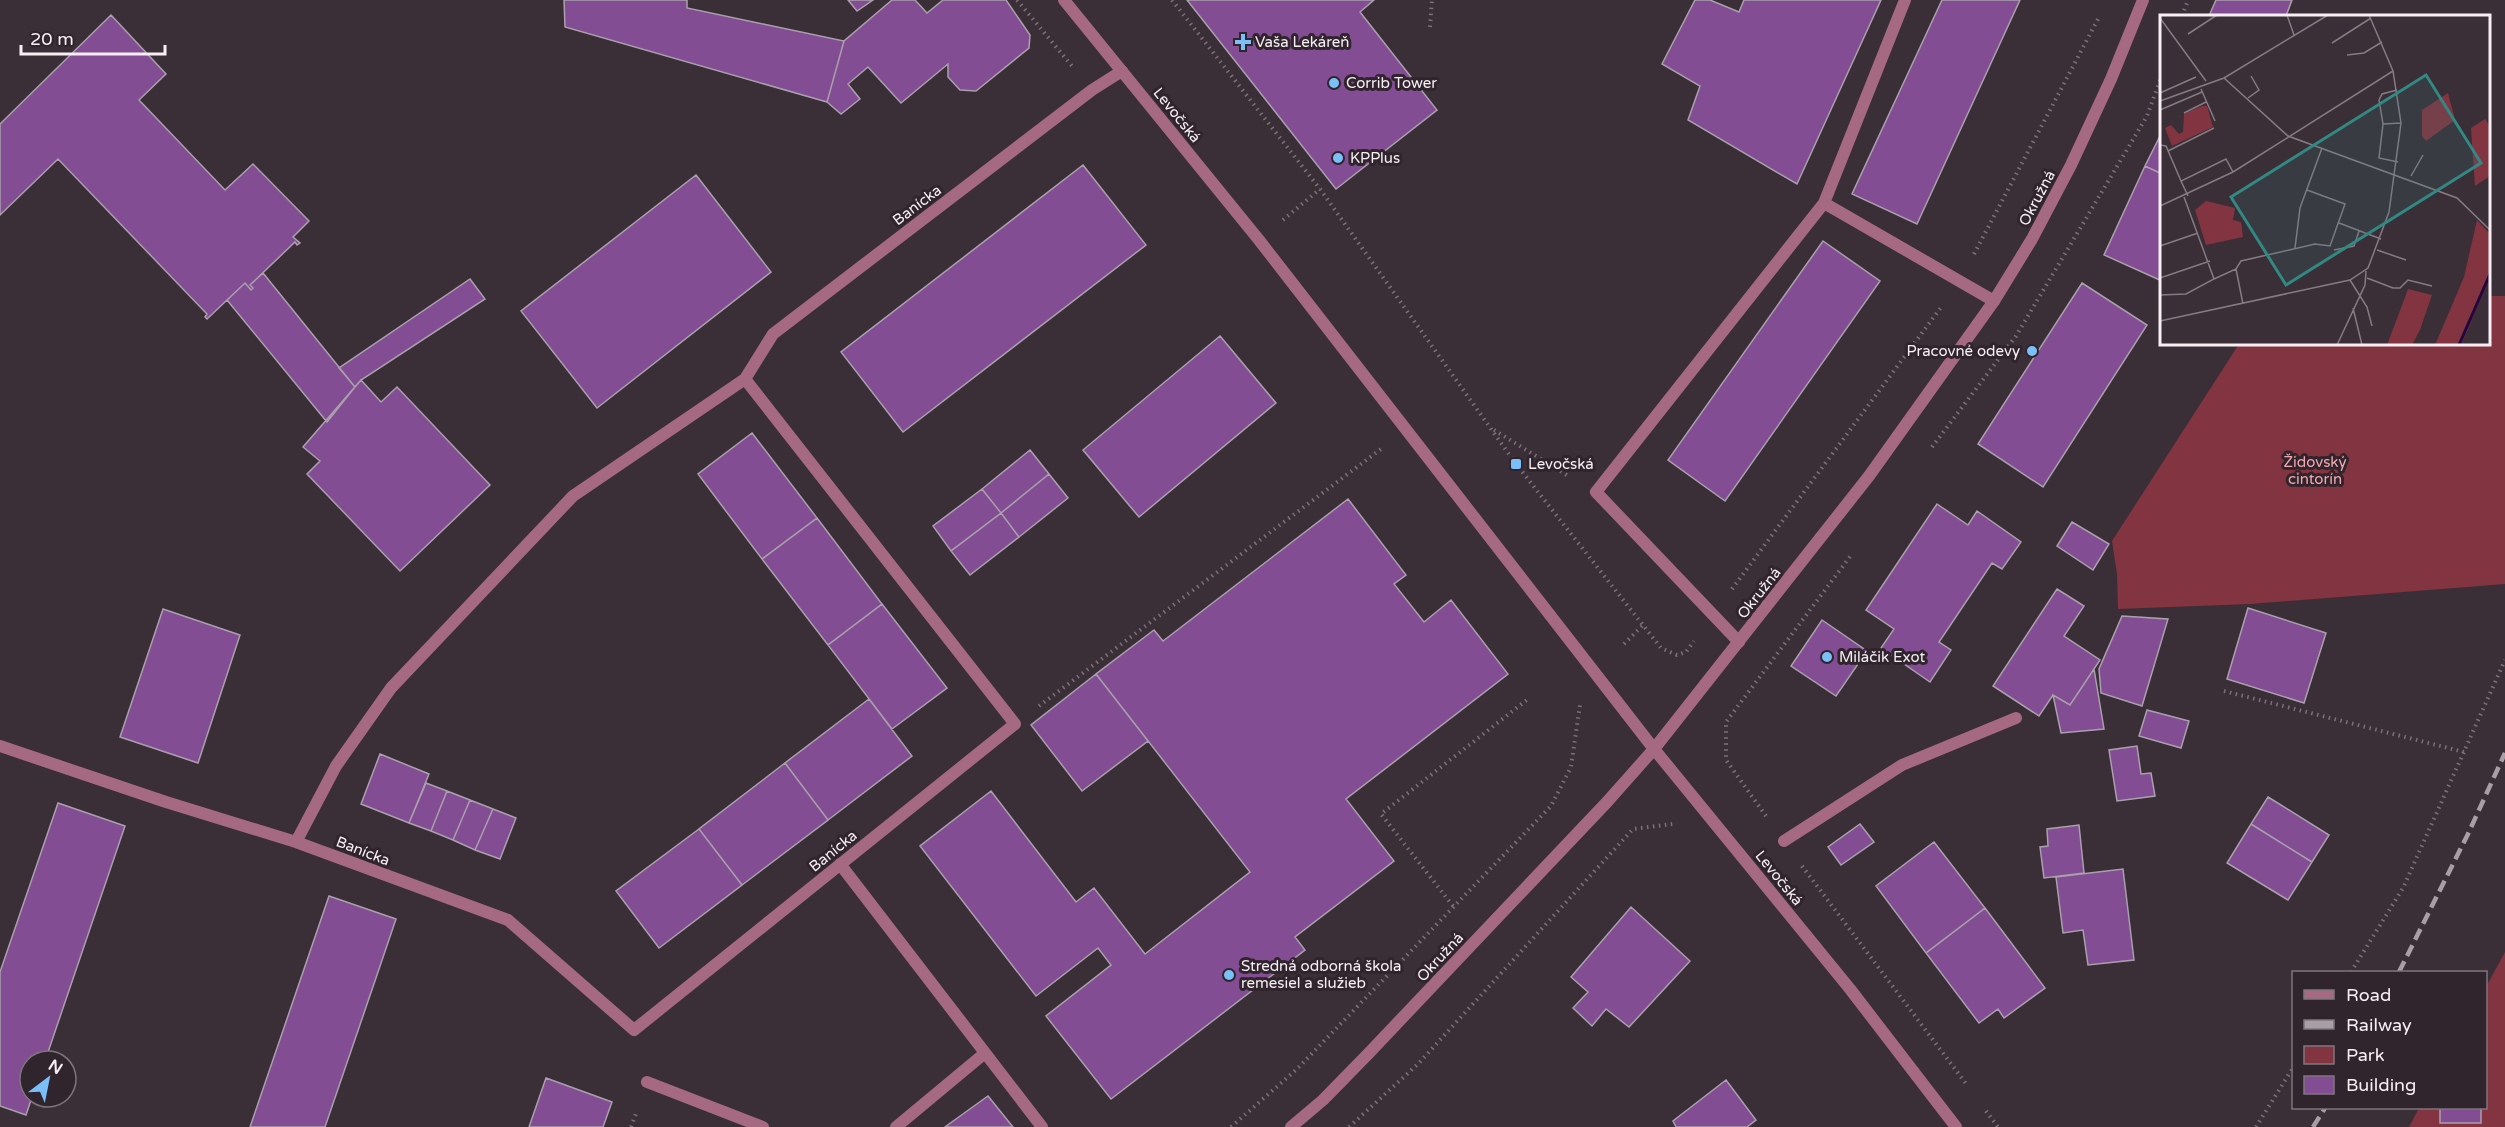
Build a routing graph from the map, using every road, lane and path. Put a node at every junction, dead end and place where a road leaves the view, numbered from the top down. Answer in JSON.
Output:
{"nodes":[{"id":1,"x":1017,"y":0,"type":"edge"},
{"id":2,"x":1064,"y":0,"type":"edge"},
{"id":3,"x":1172,"y":0,"type":"edge"},
{"id":4,"x":1432,"y":0,"type":"edge"},
{"id":5,"x":1905,"y":0,"type":"edge"},
{"id":6,"x":2144,"y":0,"type":"edge"},
{"id":7,"x":2188,"y":0,"type":"edge"},
{"id":8,"x":2103,"y":10,"type":"dead end"},
{"id":9,"x":2182,"y":15,"type":"edge"},
{"id":10,"x":1430,"y":27,"type":"dead end"},
{"id":11,"x":1122,"y":71,"type":"junction"},
{"id":12,"x":2160,"y":80,"type":"edge"},
{"id":13,"x":1092,"y":90,"type":"junction"},
{"id":14,"x":1824,"y":202,"type":"junction"},
{"id":15,"x":1960,"y":281,"type":"junction"},
{"id":16,"x":1994,"y":301,"type":"junction"},
{"id":17,"x":745,"y":378,"type":"junction"},
{"id":18,"x":1491,"y":428,"type":"junction"},
{"id":19,"x":1376,"y":439,"type":"dead end"},
{"id":20,"x":1929,"y":451,"type":"dead end"},
{"id":21,"x":1596,"y":492,"type":"junction"},
{"id":22,"x":1857,"y":547,"type":"dead end"},
{"id":23,"x":1713,"y":614,"type":"junction"},
{"id":24,"x":1643,"y":625,"type":"junction"},
{"id":25,"x":1739,"y":642,"type":"junction"},
{"id":26,"x":1624,"y":644,"type":"dead end"},
{"id":27,"x":2505,"y":660,"type":"edge"},
{"id":28,"x":2224,"y":691,"type":"dead end"},
{"id":29,"x":1580,"y":698,"type":"dead end"},
{"id":30,"x":1528,"y":699,"type":"dead end"},
{"id":31,"x":2016,"y":718,"type":"dead end"},
{"id":32,"x":1015,"y":724,"type":"junction"},
{"id":33,"x":0,"y":746,"type":"edge"},
{"id":34,"x":1654,"y":749,"type":"junction"},
{"id":35,"x":2464,"y":752,"type":"junction"},
{"id":36,"x":1678,"y":824,"type":"dead end"},
{"id":37,"x":1784,"y":841,"type":"junction"},
{"id":38,"x":297,"y":842,"type":"junction"},
{"id":39,"x":840,"y":864,"type":"junction"},
{"id":40,"x":1454,"y":906,"type":"junction"},
{"id":41,"x":2351,"y":971,"type":"edge"},
{"id":42,"x":985,"y":1053,"type":"junction"},
{"id":43,"x":2292,"y":1068,"type":"edge"},
{"id":44,"x":647,"y":1082,"type":"dead end"},
{"id":45,"x":1973,"y":1092,"type":"dead end"},
{"id":46,"x":1985,"y":1110,"type":"dead end"},
{"id":47,"x":764,"y":1127,"type":"edge"},
{"id":48,"x":896,"y":1127,"type":"edge"},
{"id":49,"x":1042,"y":1127,"type":"edge"},
{"id":50,"x":1231,"y":1127,"type":"edge"},
{"id":51,"x":1291,"y":1127,"type":"edge"},
{"id":52,"x":1349,"y":1127,"type":"edge"},
{"id":53,"x":1956,"y":1127,"type":"edge"},
{"id":54,"x":1998,"y":1127,"type":"edge"},
{"id":55,"x":2256,"y":1127,"type":"edge"}],
"edges":[{"from":1,"to":13,"type":"path"},
{"from":2,"to":11,"type":"street","name":"Levočská"},
{"from":3,"to":18,"type":"path"},
{"from":4,"to":10,"type":"path"},
{"from":5,"to":14,"type":"street"},
{"from":6,"to":16,"type":"street","name":"Okružná"},
{"from":7,"to":9,"type":"path"},
{"from":8,"to":15,"type":"path"},
{"from":11,"to":13,"type":"street","name":"Banícka"},
{"from":11,"to":34,"type":"street","name":"Levočská"},
{"from":12,"to":20,"type":"path"},
{"from":13,"to":17,"type":"street","name":"Banícka"},
{"from":14,"to":15,"type":"street"},
{"from":14,"to":21,"type":"street"},
{"from":15,"to":16,"type":"street"},
{"from":15,"to":23,"type":"path"},
{"from":16,"to":25,"type":"street","name":"Okružná"},
{"from":17,"to":32,"type":"street"},
{"from":17,"to":38,"type":"street","name":"Banícka"},
{"from":18,"to":21,"type":"path"},
{"from":18,"to":24,"type":"path"},
{"from":19,"to":32,"type":"path"},
{"from":21,"to":23,"type":"street"},
{"from":22,"to":37,"type":"path"},
{"from":23,"to":24,"type":"path"},
{"from":23,"to":25,"type":"street"},
{"from":24,"to":26,"type":"path"},
{"from":25,"to":34,"type":"street","name":"Okružná"},
{"from":27,"to":35,"type":"path"},
{"from":28,"to":35,"type":"path"},
{"from":29,"to":40,"type":"path"},
{"from":30,"to":40,"type":"path"},
{"from":31,"to":37,"type":"street"},
{"from":32,"to":39,"type":"street","name":"Banícka"},
{"from":33,"to":38,"type":"street","name":"Banícka"},
{"from":34,"to":51,"type":"street","name":"Okružná"},
{"from":34,"to":53,"type":"street","name":"Levočská"},
{"from":35,"to":41,"type":"path"},
{"from":36,"to":52,"type":"path"},
{"from":37,"to":45,"type":"path"},
{"from":38,"to":39,"type":"street","name":"Banícka"},
{"from":39,"to":42,"type":"street"},
{"from":40,"to":50,"type":"path"},
{"from":42,"to":48,"type":"street"},
{"from":42,"to":49,"type":"street"},
{"from":43,"to":55,"type":"path"},
{"from":44,"to":47,"type":"street"},
{"from":46,"to":54,"type":"path"}]}
